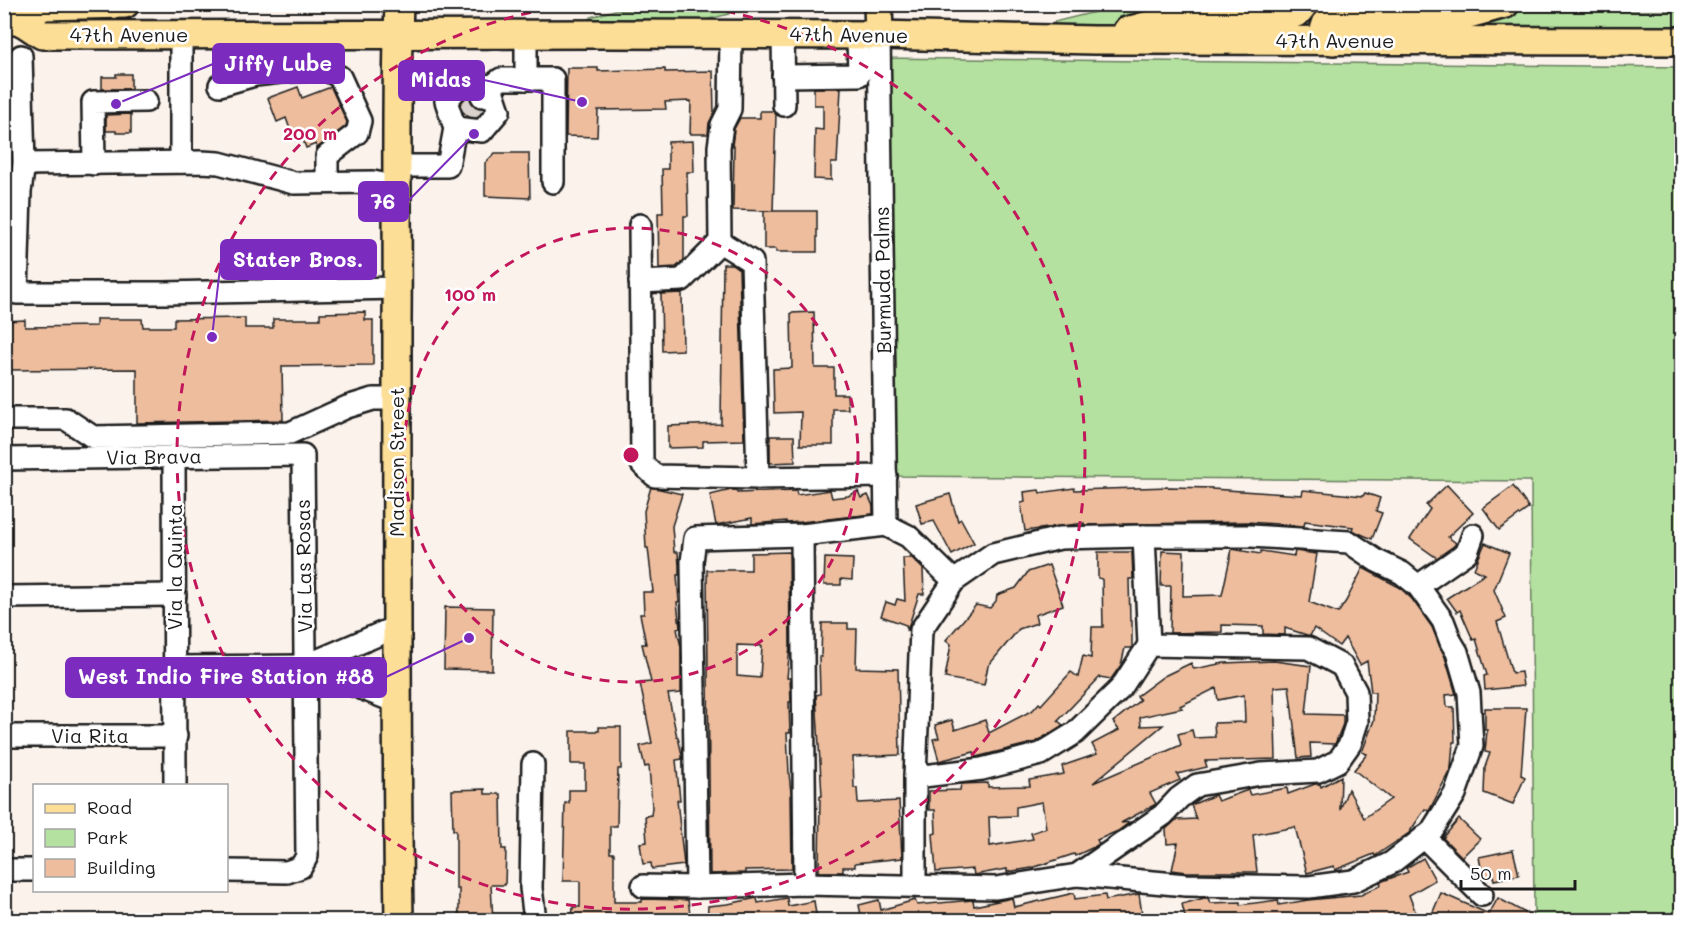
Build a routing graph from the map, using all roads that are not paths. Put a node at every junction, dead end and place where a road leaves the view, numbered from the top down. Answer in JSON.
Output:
{"nodes":[{"id":1,"x":124,"y":4,"type":"edge"},
{"id":2,"x":399,"y":4,"type":"edge"},
{"id":3,"x":878,"y":4,"type":"edge"},
{"id":4,"x":1304,"y":4,"type":"edge"},
{"id":5,"x":1505,"y":4,"type":"edge"},
{"id":6,"x":13,"y":21,"type":"edge"},
{"id":7,"x":526,"y":34,"type":"junction"},
{"id":8,"x":731,"y":34,"type":"junction"},
{"id":9,"x":181,"y":35,"type":"junction"},
{"id":10,"x":398,"y":35,"type":"junction"},
{"id":11,"x":783,"y":35,"type":"junction"},
{"id":12,"x":869,"y":35,"type":"junction"},
{"id":13,"x":1094,"y":40,"type":"junction"},
{"id":14,"x":1333,"y":41,"type":"junction"},
{"id":15,"x":1682,"y":41,"type":"edge"},
{"id":16,"x":21,"y":56,"type":"dead end"},
{"id":17,"x":783,"y":76,"type":"junction"},
{"id":18,"x":526,"y":79,"type":"junction"},
{"id":19,"x":220,"y":85,"type":"dead end"},
{"id":20,"x":486,"y":92,"type":"junction"},
{"id":21,"x":146,"y":101,"type":"dead end"},
{"id":22,"x":784,"y":105,"type":"dead end"},
{"id":23,"x":461,"y":121,"type":"junction"},
{"id":24,"x":181,"y":162,"type":"junction"},
{"id":25,"x":24,"y":164,"type":"junction"},
{"id":26,"x":94,"y":164,"type":"junction"},
{"id":27,"x":398,"y":176,"type":"junction"},
{"id":28,"x":327,"y":182,"type":"junction"},
{"id":29,"x":553,"y":182,"type":"dead end"},
{"id":30,"x":640,"y":225,"type":"dead end"},
{"id":31,"x":720,"y":242,"type":"junction"},
{"id":32,"x":640,"y":282,"type":"junction"},
{"id":33,"x":398,"y":288,"type":"junction"},
{"id":34,"x":397,"y":399,"type":"junction"},
{"id":35,"x":4,"y":419,"type":"edge"},
{"id":36,"x":303,"y":455,"type":"joint"},
{"id":37,"x":174,"y":456,"type":"junction"},
{"id":38,"x":4,"y":459,"type":"edge"},
{"id":39,"x":886,"y":476,"type":"junction"},
{"id":40,"x":758,"y":477,"type":"junction"},
{"id":41,"x":886,"y":525,"type":"junction"},
{"id":42,"x":802,"y":535,"type":"junction"},
{"id":43,"x":1473,"y":535,"type":"dead end"},
{"id":44,"x":1144,"y":536,"type":"junction"},
{"id":45,"x":954,"y":581,"type":"junction"},
{"id":46,"x":1418,"y":585,"type":"junction"},
{"id":47,"x":175,"y":595,"type":"junction"},
{"id":48,"x":4,"y":597,"type":"edge"},
{"id":49,"x":396,"y":627,"type":"junction"},
{"id":50,"x":1149,"y":645,"type":"junction"},
{"id":51,"x":305,"y":666,"type":"junction"},
{"id":52,"x":176,"y":667,"type":"junction"},
{"id":53,"x":396,"y":702,"type":"junction"},
{"id":54,"x":4,"y":736,"type":"edge"},
{"id":55,"x":176,"y":736,"type":"junction"},
{"id":56,"x":533,"y":764,"type":"dead end"},
{"id":57,"x":915,"y":777,"type":"junction"},
{"id":58,"x":175,"y":784,"type":"edge"},
{"id":59,"x":1424,"y":837,"type":"junction"},
{"id":60,"x":4,"y":870,"type":"edge"},
{"id":61,"x":33,"y":870,"type":"edge"},
{"id":62,"x":228,"y":870,"type":"edge"},
{"id":63,"x":1077,"y":875,"type":"junction"},
{"id":64,"x":805,"y":884,"type":"junction"},
{"id":65,"x":915,"y":885,"type":"junction"},
{"id":66,"x":643,"y":886,"type":"dead end"},
{"id":67,"x":697,"y":887,"type":"junction"},
{"id":68,"x":1482,"y":895,"type":"dead end"},
{"id":69,"x":399,"y":921,"type":"edge"},
{"id":70,"x":535,"y":921,"type":"edge"}],
"edges":[{"from":1,"to":6,"type":"main road","name":"47th Avenue"},
{"from":2,"to":10,"type":"main road","name":"Madison Street"},
{"from":3,"to":12,"type":"main road"},
{"from":4,"to":13,"type":"main road"},
{"from":5,"to":14,"type":"main road"},
{"from":6,"to":9,"type":"main road","name":"47th Avenue"},
{"from":7,"to":8,"type":"main road","name":"47th Avenue"},
{"from":7,"to":10,"type":"main road","name":"47th Avenue"},
{"from":7,"to":18,"type":"street"},
{"from":8,"to":11,"type":"main road","name":"47th Avenue"},
{"from":8,"to":31,"type":"street"},
{"from":9,"to":10,"type":"main road","name":"47th Avenue"},
{"from":9,"to":24,"type":"street"},
{"from":10,"to":27,"type":"main road","name":"Madison Street"},
{"from":11,"to":12,"type":"main road","name":"47th Avenue"},
{"from":11,"to":17,"type":"street"},
{"from":12,"to":13,"type":"main road","name":"47th Avenue"},
{"from":12,"to":17,"type":"street"},
{"from":12,"to":39,"type":"street","name":"Burmuda Palms"},
{"from":13,"to":14,"type":"main road","name":"47th Avenue"},
{"from":14,"to":15,"type":"main road","name":"47th Avenue"},
{"from":16,"to":25,"type":"street"},
{"from":17,"to":22,"type":"street"},
{"from":18,"to":20,"type":"street"},
{"from":18,"to":29,"type":"street"},
{"from":19,"to":28,"type":"street"},
{"from":20,"to":23,"type":"street"},
{"from":20,"to":23,"type":"street"},
{"from":21,"to":26,"type":"street"},
{"from":23,"to":27,"type":"street"},
{"from":24,"to":26,"type":"street"},
{"from":24,"to":28,"type":"street"},
{"from":25,"to":26,"type":"street"},
{"from":25,"to":33,"type":"street"},
{"from":27,"to":28,"type":"street"},
{"from":27,"to":33,"type":"main road","name":"Madison Street"},
{"from":30,"to":32,"type":"street"},
{"from":31,"to":32,"type":"street"},
{"from":31,"to":40,"type":"street"},
{"from":32,"to":40,"type":"street"},
{"from":33,"to":34,"type":"main road","name":"Madison Street"},
{"from":34,"to":35,"type":"street"},
{"from":34,"to":49,"type":"main road","name":"Madison Street"},
{"from":36,"to":37,"type":"street","name":"Via Brava"},
{"from":36,"to":51,"type":"street","name":"Via Las Rosas"},
{"from":37,"to":38,"type":"street","name":"Via Brava"},
{"from":37,"to":47,"type":"street","name":"Via la Quinta"},
{"from":39,"to":40,"type":"street"},
{"from":39,"to":41,"type":"street","name":"Burmuda Palms"},
{"from":41,"to":42,"type":"street"},
{"from":41,"to":45,"type":"street"},
{"from":42,"to":64,"type":"street"},
{"from":42,"to":67,"type":"street"},
{"from":43,"to":46,"type":"street"},
{"from":44,"to":45,"type":"street"},
{"from":44,"to":46,"type":"street"},
{"from":44,"to":50,"type":"street"},
{"from":45,"to":57,"type":"street"},
{"from":46,"to":59,"type":"street"},
{"from":47,"to":48,"type":"street"},
{"from":47,"to":52,"type":"street","name":"Via la Quinta"},
{"from":49,"to":51,"type":"street"},
{"from":49,"to":53,"type":"main road","name":"Madison Street"},
{"from":50,"to":57,"type":"street"},
{"from":50,"to":63,"type":"street"},
{"from":51,"to":52,"type":"street"},
{"from":51,"to":53,"type":"street"},
{"from":51,"to":62,"type":"street","name":"Via Las Rosas"},
{"from":52,"to":55,"type":"street","name":"Via la Quinta"},
{"from":53,"to":69,"type":"main road","name":"Madison Street"},
{"from":54,"to":55,"type":"street","name":"Via Rita"},
{"from":55,"to":58,"type":"street","name":"Via la Quinta"},
{"from":56,"to":70,"type":"street"},
{"from":57,"to":65,"type":"street"},
{"from":59,"to":63,"type":"street"},
{"from":59,"to":68,"type":"street"},
{"from":60,"to":61,"type":"street"},
{"from":63,"to":65,"type":"street"},
{"from":64,"to":65,"type":"street"},
{"from":64,"to":67,"type":"street"},
{"from":66,"to":67,"type":"street"}]}
